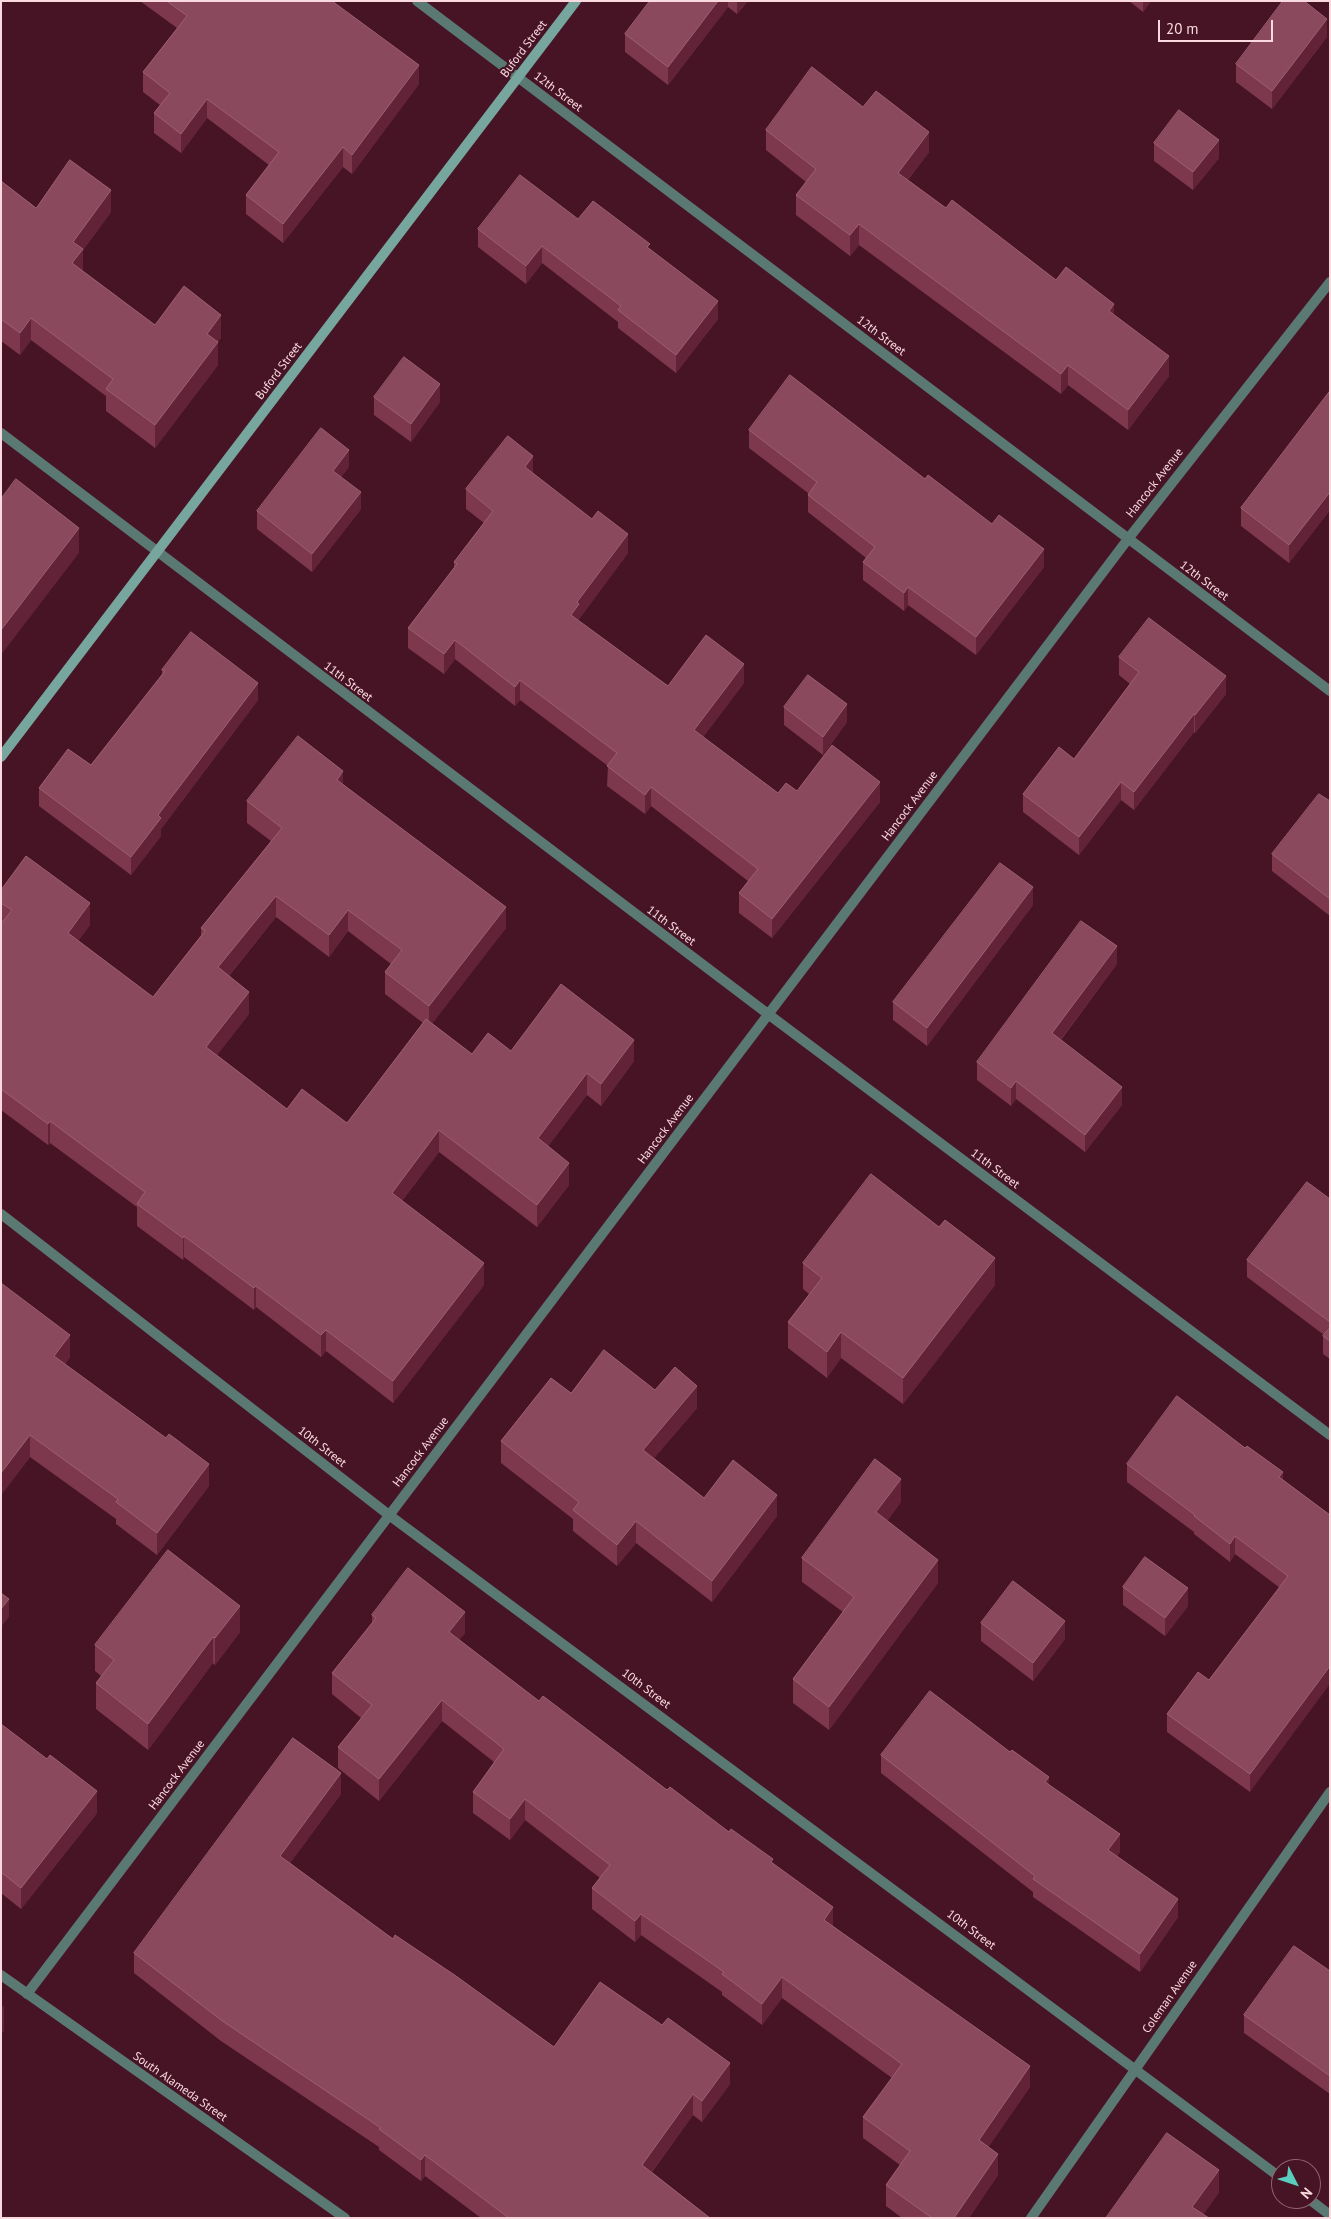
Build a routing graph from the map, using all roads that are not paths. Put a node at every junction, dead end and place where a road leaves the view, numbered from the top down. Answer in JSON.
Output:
{"nodes":[{"id":1,"x":418,"y":1,"type":"edge"},
{"id":2,"x":576,"y":1,"type":"edge"},
{"id":3,"x":518,"y":77,"type":"junction"},
{"id":4,"x":1330,"y":282,"type":"edge"},
{"id":5,"x":1,"y":433,"type":"edge"},
{"id":6,"x":1128,"y":539,"type":"junction"},
{"id":7,"x":157,"y":553,"type":"junction"},
{"id":8,"x":1330,"y":691,"type":"edge"},
{"id":9,"x":1,"y":757,"type":"edge"},
{"id":10,"x":768,"y":1014,"type":"junction"},
{"id":11,"x":1,"y":1214,"type":"edge"},
{"id":12,"x":1330,"y":1435,"type":"edge"},
{"id":13,"x":389,"y":1515,"type":"junction"},
{"id":14,"x":1330,"y":1792,"type":"edge"},
{"id":15,"x":1,"y":1975,"type":"edge"},
{"id":16,"x":27,"y":1994,"type":"junction"},
{"id":17,"x":1136,"y":2068,"type":"junction"},
{"id":18,"x":1271,"y":2170,"type":"edge"},
{"id":19,"x":345,"y":2218,"type":"edge"},
{"id":20,"x":1031,"y":2218,"type":"edge"}],
"edges":[{"from":1,"to":3,"type":"street","name":"12th Street"},
{"from":2,"to":3,"type":"street","name":"Buford Street"},
{"from":3,"to":6,"type":"street","name":"12th Street"},
{"from":3,"to":7,"type":"street","name":"Buford Street"},
{"from":4,"to":6,"type":"street","name":"Hancock Avenue"},
{"from":5,"to":7,"type":"street","name":"11th Street"},
{"from":6,"to":8,"type":"street","name":"12th Street"},
{"from":6,"to":10,"type":"street","name":"Hancock Avenue"},
{"from":7,"to":9,"type":"street","name":"Buford Street"},
{"from":7,"to":10,"type":"street","name":"11th Street"},
{"from":10,"to":12,"type":"street","name":"11th Street"},
{"from":10,"to":13,"type":"street","name":"Hancock Avenue"},
{"from":11,"to":13,"type":"street","name":"10th Street"},
{"from":13,"to":16,"type":"street","name":"Hancock Avenue"},
{"from":13,"to":17,"type":"street","name":"10th Street"},
{"from":14,"to":17,"type":"street","name":"Coleman Avenue"},
{"from":15,"to":16,"type":"street","name":"South Alameda Street"},
{"from":16,"to":19,"type":"street","name":"South Alameda Street"},
{"from":17,"to":18,"type":"street","name":"10th Street"},
{"from":17,"to":20,"type":"street","name":"Coleman Avenue"}]}
